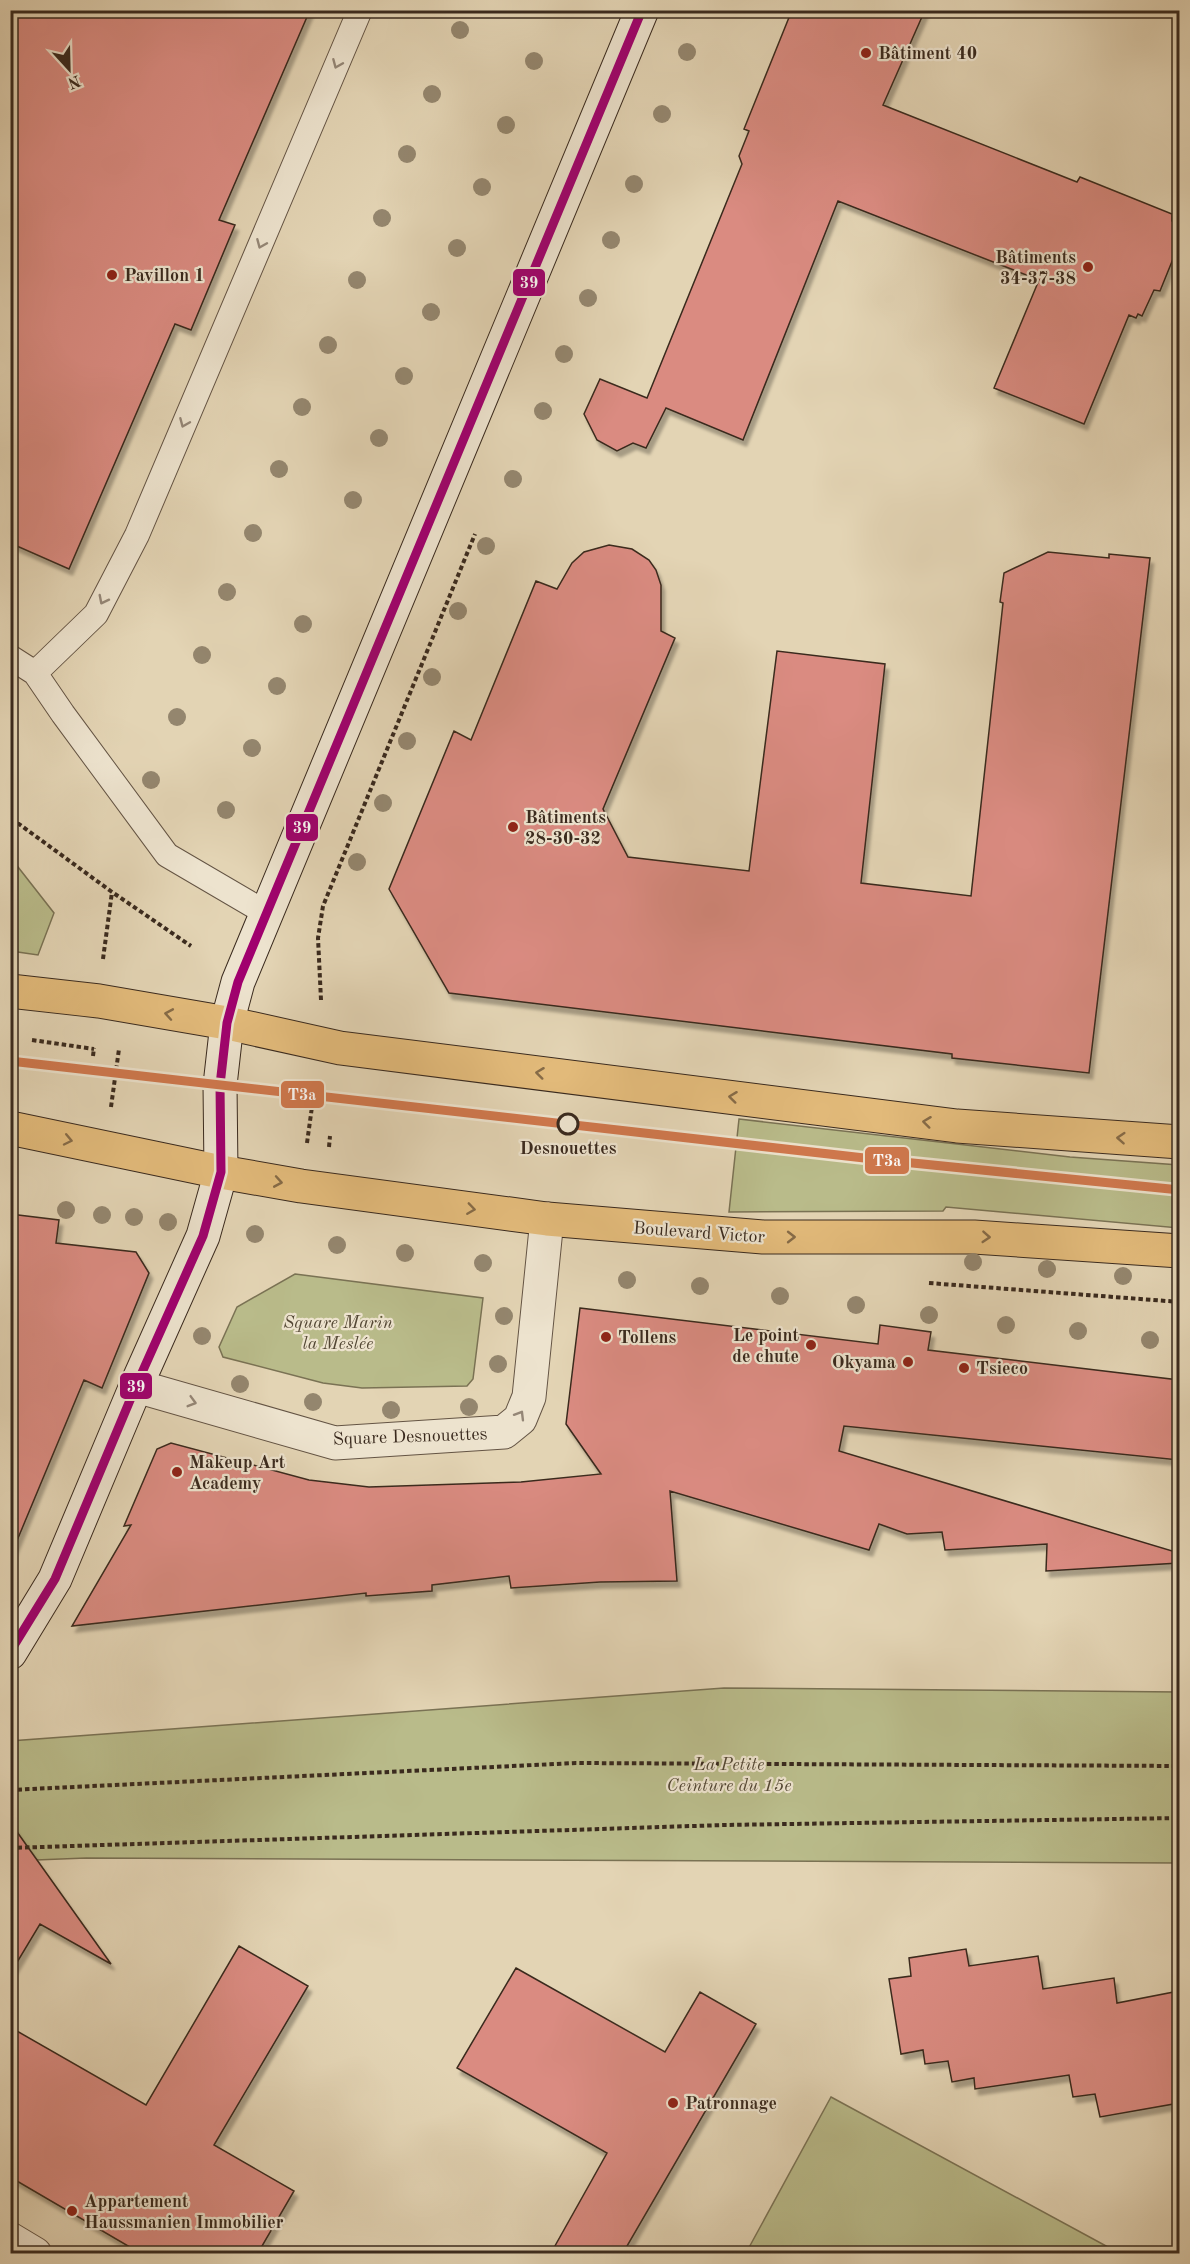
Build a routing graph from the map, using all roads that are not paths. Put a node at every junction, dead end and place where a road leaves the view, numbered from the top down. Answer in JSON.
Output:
{"nodes":[{"id":1,"x":360,"y":10,"type":"edge"},
{"id":2,"x":642,"y":10,"type":"edge"},
{"id":3,"x":10,"y":657,"type":"edge"},
{"id":4,"x":35,"y":673,"type":"junction"},
{"id":5,"x":266,"y":913,"type":"junction"},
{"id":6,"x":10,"y":991,"type":"edge"},
{"id":7,"x":226,"y":1023,"type":"junction"},
{"id":8,"x":10,"y":1128,"type":"edge"},
{"id":9,"x":1179,"y":1142,"type":"edge"},
{"id":10,"x":221,"y":1172,"type":"junction"},
{"id":11,"x":547,"y":1219,"type":"junction"},
{"id":12,"x":1179,"y":1251,"type":"edge"},
{"id":13,"x":136,"y":1386,"type":"junction"},
{"id":14,"x":10,"y":1653,"type":"edge"},
{"id":15,"x":10,"y":2239,"type":"edge"},
{"id":16,"x":35,"y":2253,"type":"edge"}],
"edges":[{"from":1,"to":4,"type":"lane","one_way":true},
{"from":2,"to":5,"type":"main road"},
{"from":3,"to":4,"type":"lane"},
{"from":4,"to":5,"type":"lane"},
{"from":5,"to":7,"type":"main road"},
{"from":7,"to":6,"type":"main road","one_way":true},
{"from":9,"to":7,"type":"main road","one_way":true},
{"from":7,"to":10,"type":"main road"},
{"from":8,"to":10,"type":"main road","name":"Boulevard Victor","one_way":true},
{"from":10,"to":11,"type":"main road","name":"Boulevard Victor","one_way":true},
{"from":10,"to":13,"type":"main road"},
{"from":11,"to":12,"type":"main road","name":"Boulevard Victor","one_way":true},
{"from":13,"to":11,"type":"main road","name":"Square Desnouettes","one_way":true},
{"from":13,"to":14,"type":"main road"},
{"from":15,"to":16,"type":"main road"}]}
